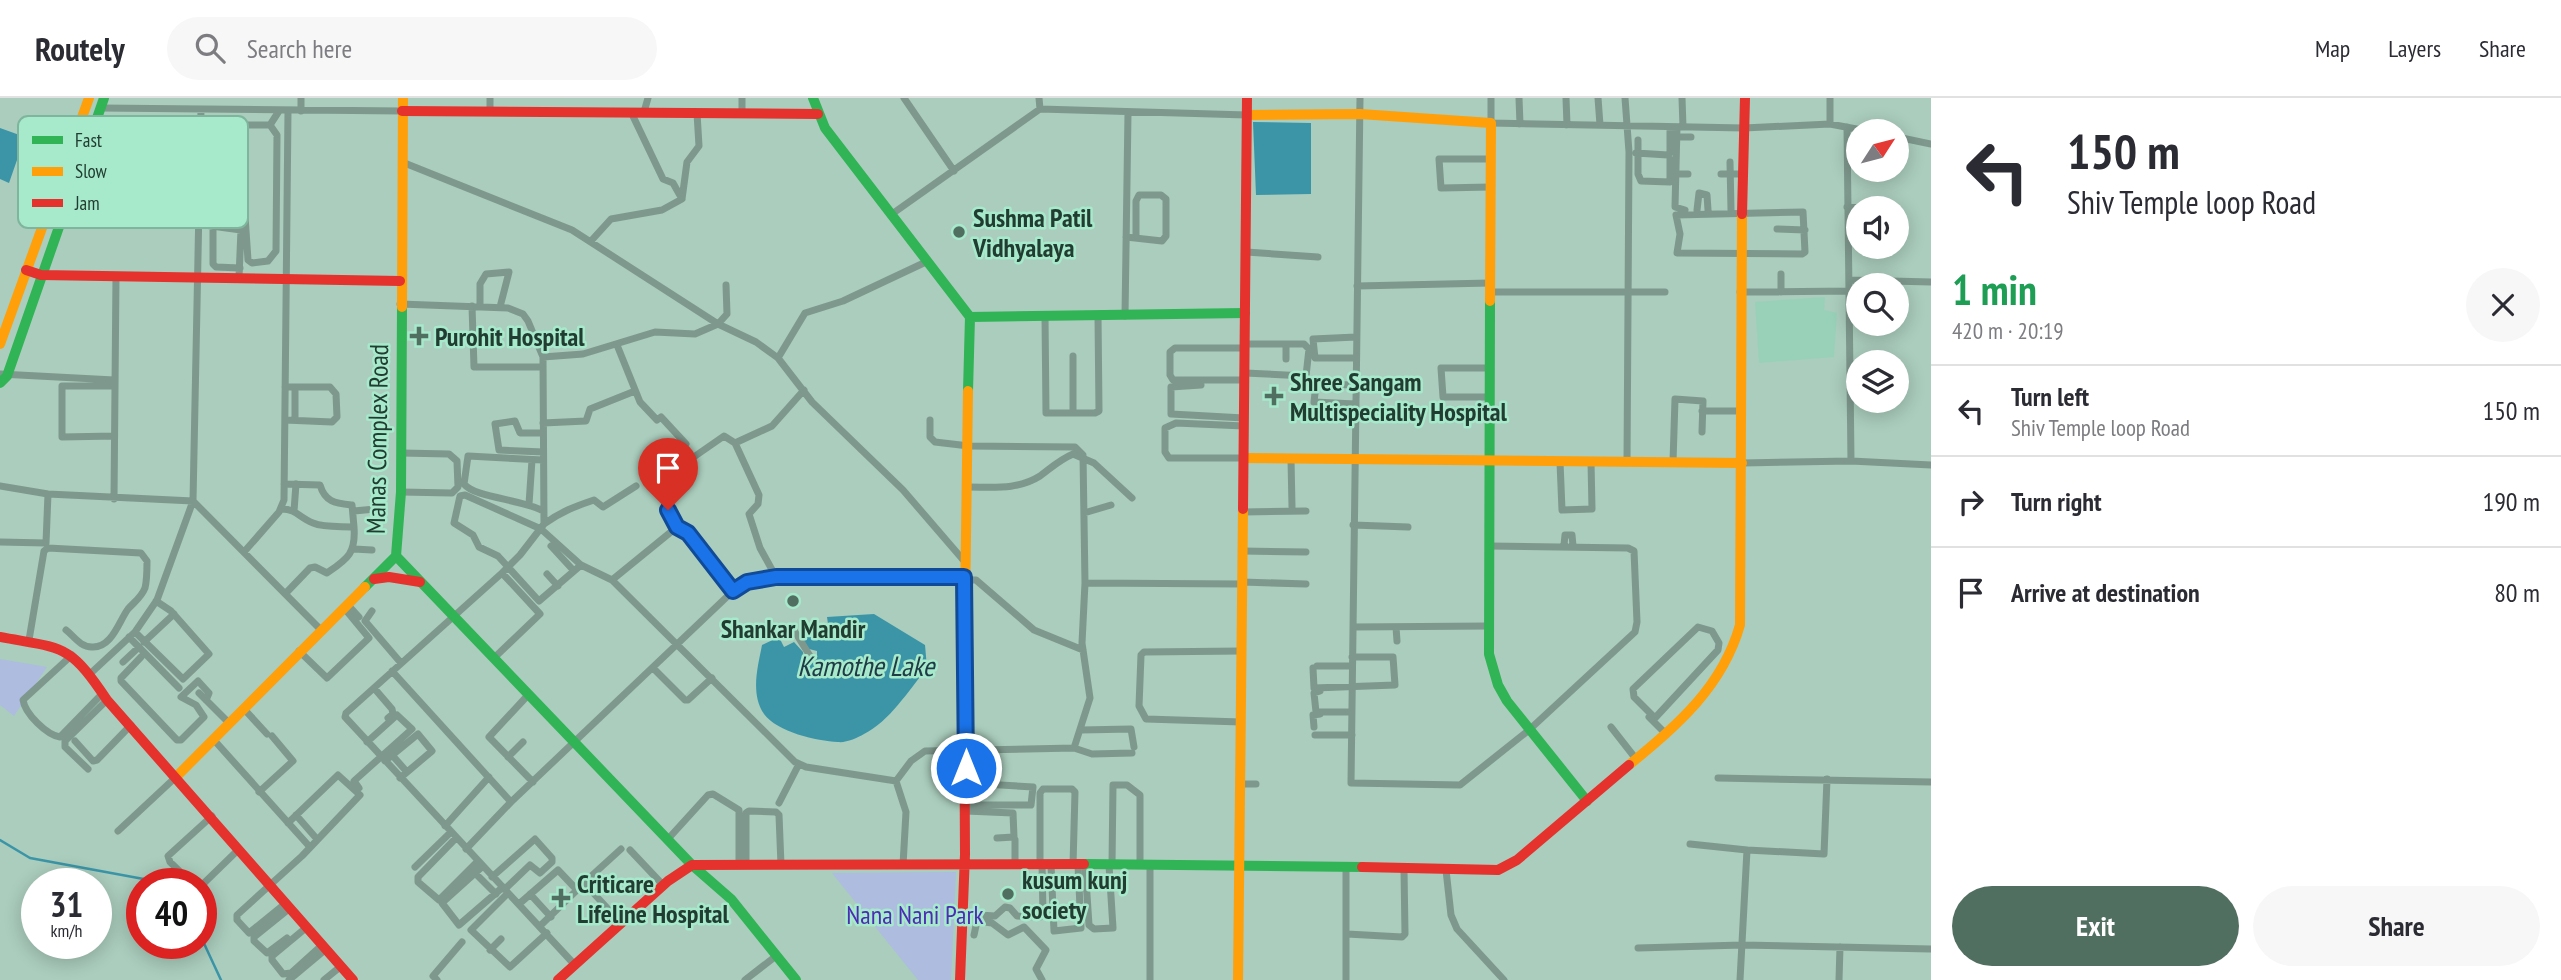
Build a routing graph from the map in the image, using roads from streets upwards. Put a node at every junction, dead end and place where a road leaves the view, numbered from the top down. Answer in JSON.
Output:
{"nodes":[{"id":1,"x":89,"y":98,"type":"edge"},
{"id":2,"x":302,"y":98,"type":"edge"},
{"id":3,"x":357,"y":98,"type":"edge"},
{"id":4,"x":403,"y":98,"type":"edge"},
{"id":5,"x":490,"y":98,"type":"edge"},
{"id":6,"x":648,"y":98,"type":"edge"},
{"id":7,"x":742,"y":98,"type":"edge"},
{"id":8,"x":813,"y":98,"type":"edge"},
{"id":9,"x":904,"y":98,"type":"edge"},
{"id":10,"x":1039,"y":98,"type":"edge"},
{"id":11,"x":1247,"y":98,"type":"edge"},
{"id":12,"x":1360,"y":98,"type":"edge"},
{"id":13,"x":1491,"y":98,"type":"edge"},
{"id":14,"x":1519,"y":98,"type":"edge"},
{"id":15,"x":1565,"y":98,"type":"edge"},
{"id":16,"x":1596,"y":98,"type":"edge"},
{"id":17,"x":1625,"y":98,"type":"edge"},
{"id":18,"x":1682,"y":98,"type":"edge"},
{"id":19,"x":1745,"y":98,"type":"edge"},
{"id":20,"x":1830,"y":98,"type":"edge"},
{"id":21,"x":102,"y":103,"type":"edge"},
{"id":22,"x":201,"y":109,"type":"junction"},
{"id":23,"x":1040,"y":109,"type":"junction"},
{"id":24,"x":357,"y":110,"type":"junction"},
{"id":25,"x":279,"y":111,"type":"junction"},
{"id":26,"x":288,"y":111,"type":"junction"},
{"id":27,"x":301,"y":111,"type":"junction"},
{"id":28,"x":402,"y":111,"type":"junction"},
{"id":29,"x":490,"y":112,"type":"junction"},
{"id":30,"x":631,"y":112,"type":"junction"},
{"id":31,"x":644,"y":112,"type":"junction"},
{"id":32,"x":697,"y":113,"type":"junction"},
{"id":33,"x":742,"y":113,"type":"junction"},
{"id":34,"x":1128,"y":113,"type":"junction"},
{"id":35,"x":818,"y":114,"type":"junction"},
{"id":36,"x":1360,"y":114,"type":"junction"},
{"id":37,"x":1247,"y":115,"type":"junction"},
{"id":38,"x":82,"y":116,"type":"edge"},
{"id":39,"x":201,"y":116,"type":"edge"},
{"id":40,"x":1491,"y":123,"type":"junction"},
{"id":41,"x":1520,"y":124,"type":"junction"},
{"id":42,"x":1830,"y":124,"type":"junction"},
{"id":43,"x":248,"y":125,"type":"edge"},
{"id":44,"x":270,"y":125,"type":"junction"},
{"id":45,"x":1566,"y":125,"type":"junction"},
{"id":46,"x":1597,"y":125,"type":"junction"},
{"id":47,"x":1627,"y":126,"type":"junction"},
{"id":48,"x":1676,"y":127,"type":"junction"},
{"id":49,"x":1846,"y":127,"type":"edge"},
{"id":50,"x":1744,"y":128,"type":"junction"},
{"id":51,"x":1691,"y":136,"type":"dead end"},
{"id":52,"x":1676,"y":137,"type":"junction"},
{"id":53,"x":1909,"y":139,"type":"edge"},
{"id":54,"x":1638,"y":140,"type":"dead end"},
{"id":55,"x":1931,"y":144,"type":"edge"},
{"id":56,"x":1629,"y":154,"type":"junction"},
{"id":57,"x":1638,"y":155,"type":"junction"},
{"id":58,"x":1491,"y":159,"type":"junction"},
{"id":59,"x":1670,"y":159,"type":"dead end"},
{"id":60,"x":402,"y":162,"type":"junction"},
{"id":61,"x":1730,"y":162,"type":"dead end"},
{"id":62,"x":954,"y":171,"type":"junction"},
{"id":63,"x":1676,"y":174,"type":"junction"},
{"id":64,"x":1688,"y":174,"type":"dead end"},
{"id":65,"x":1721,"y":174,"type":"dead end"},
{"id":66,"x":1730,"y":174,"type":"junction"},
{"id":67,"x":1743,"y":174,"type":"junction"},
{"id":68,"x":1491,"y":187,"type":"junction"},
{"id":69,"x":682,"y":199,"type":"junction"},
{"id":70,"x":1697,"y":210,"type":"junction"},
{"id":71,"x":1708,"y":210,"type":"junction"},
{"id":72,"x":1731,"y":210,"type":"junction"},
{"id":73,"x":1742,"y":211,"type":"junction"},
{"id":74,"x":891,"y":215,"type":"junction"},
{"id":75,"x":41,"y":228,"type":"edge"},
{"id":76,"x":58,"y":228,"type":"edge"},
{"id":77,"x":197,"y":228,"type":"edge"},
{"id":78,"x":213,"y":228,"type":"edge"},
{"id":79,"x":230,"y":228,"type":"edge"},
{"id":80,"x":247,"y":228,"type":"edge"},
{"id":81,"x":1777,"y":229,"type":"dead end"},
{"id":82,"x":1805,"y":230,"type":"junction"},
{"id":83,"x":1126,"y":237,"type":"junction"},
{"id":84,"x":1136,"y":238,"type":"junction"},
{"id":85,"x":592,"y":241,"type":"junction"},
{"id":86,"x":1246,"y":252,"type":"junction"},
{"id":87,"x":1741,"y":253,"type":"junction"},
{"id":88,"x":272,"y":256,"type":"junction"},
{"id":89,"x":1318,"y":257,"type":"dead end"},
{"id":90,"x":928,"y":261,"type":"junction"},
{"id":91,"x":26,"y":270,"type":"junction"},
{"id":92,"x":239,"y":273,"type":"junction"},
{"id":93,"x":287,"y":274,"type":"junction"},
{"id":94,"x":1781,"y":274,"type":"dead end"},
{"id":95,"x":41,"y":275,"type":"junction"},
{"id":96,"x":198,"y":275,"type":"junction"},
{"id":97,"x":116,"y":276,"type":"junction"},
{"id":98,"x":400,"y":281,"type":"junction"},
{"id":99,"x":1909,"y":281,"type":"edge"},
{"id":100,"x":1931,"y":282,"type":"edge"},
{"id":101,"x":726,"y":285,"type":"dead end"},
{"id":102,"x":1357,"y":286,"type":"junction"},
{"id":103,"x":1490,"y":288,"type":"junction"},
{"id":104,"x":1846,"y":291,"type":"edge"},
{"id":105,"x":1628,"y":292,"type":"junction"},
{"id":106,"x":1665,"y":292,"type":"dead end"},
{"id":107,"x":1740,"y":292,"type":"junction"},
{"id":108,"x":1781,"y":292,"type":"junction"},
{"id":109,"x":400,"y":304,"type":"junction"},
{"id":110,"x":476,"y":307,"type":"junction"},
{"id":111,"x":498,"y":307,"type":"junction"},
{"id":112,"x":1245,"y":313,"type":"junction"},
{"id":113,"x":1045,"y":316,"type":"junction"},
{"id":114,"x":1098,"y":316,"type":"junction"},
{"id":115,"x":1125,"y":316,"type":"junction"},
{"id":116,"x":971,"y":317,"type":"junction"},
{"id":117,"x":718,"y":324,"type":"junction"},
{"id":118,"x":1851,"y":336,"type":"edge"},
{"id":119,"x":1356,"y":337,"type":"junction"},
{"id":120,"x":0,"y":344,"type":"edge"},
{"id":121,"x":1286,"y":344,"type":"junction"},
{"id":122,"x":617,"y":345,"type":"junction"},
{"id":123,"x":1245,"y":346,"type":"junction"},
{"id":124,"x":1073,"y":356,"type":"dead end"},
{"id":125,"x":543,"y":357,"type":"junction"},
{"id":126,"x":778,"y":358,"type":"junction"},
{"id":127,"x":1286,"y":359,"type":"dead end"},
{"id":128,"x":1356,"y":359,"type":"junction"},
{"id":129,"x":1316,"y":360,"type":"dead end"},
{"id":130,"x":543,"y":367,"type":"junction"},
{"id":131,"x":1490,"y":368,"type":"junction"},
{"id":132,"x":2,"y":377,"type":"edge"},
{"id":133,"x":1245,"y":379,"type":"junction"},
{"id":134,"x":114,"y":383,"type":"junction"},
{"id":135,"x":1355,"y":385,"type":"junction"},
{"id":136,"x":285,"y":387,"type":"junction"},
{"id":137,"x":295,"y":387,"type":"junction"},
{"id":138,"x":804,"y":390,"type":"junction"},
{"id":139,"x":635,"y":391,"type":"junction"},
{"id":140,"x":1490,"y":397,"type":"junction"},
{"id":141,"x":1355,"y":404,"type":"junction"},
{"id":142,"x":1702,"y":411,"type":"junction"},
{"id":143,"x":1741,"y":411,"type":"junction"},
{"id":144,"x":1073,"y":413,"type":"junction"},
{"id":145,"x":285,"y":420,"type":"junction"},
{"id":146,"x":295,"y":420,"type":"junction"},
{"id":147,"x":930,"y":420,"type":"dead end"},
{"id":148,"x":1244,"y":422,"type":"junction"},
{"id":149,"x":543,"y":424,"type":"junction"},
{"id":150,"x":1702,"y":432,"type":"dead end"},
{"id":151,"x":543,"y":433,"type":"junction"},
{"id":152,"x":114,"y":436,"type":"junction"},
{"id":153,"x":735,"y":443,"type":"junction"},
{"id":154,"x":686,"y":444,"type":"dead end"},
{"id":155,"x":969,"y":446,"type":"junction"},
{"id":156,"x":401,"y":453,"type":"junction"},
{"id":157,"x":543,"y":456,"type":"junction"},
{"id":158,"x":1084,"y":458,"type":"junction"},
{"id":159,"x":1244,"y":458,"type":"junction"},
{"id":160,"x":1291,"y":459,"type":"junction"},
{"id":161,"x":532,"y":460,"type":"junction"},
{"id":162,"x":1354,"y":460,"type":"junction"},
{"id":163,"x":1489,"y":461,"type":"junction"},
{"id":164,"x":1560,"y":461,"type":"junction"},
{"id":165,"x":1850,"y":461,"type":"junction"},
{"id":166,"x":1591,"y":462,"type":"junction"},
{"id":167,"x":1627,"y":462,"type":"junction"},
{"id":168,"x":1673,"y":462,"type":"junction"},
{"id":169,"x":1742,"y":463,"type":"junction"},
{"id":170,"x":1931,"y":465,"type":"edge"},
{"id":171,"x":284,"y":484,"type":"junction"},
{"id":172,"x":296,"y":484,"type":"junction"},
{"id":173,"x":0,"y":486,"type":"edge"},
{"id":174,"x":636,"y":486,"type":"dead end"},
{"id":175,"x":969,"y":487,"type":"junction"},
{"id":176,"x":401,"y":492,"type":"junction"},
{"id":177,"x":48,"y":495,"type":"junction"},
{"id":178,"x":1132,"y":498,"type":"dead end"},
{"id":179,"x":114,"y":499,"type":"junction"},
{"id":180,"x":194,"y":500,"type":"junction"},
{"id":181,"x":529,"y":504,"type":"junction"},
{"id":182,"x":1111,"y":505,"type":"dead end"},
{"id":183,"x":1292,"y":507,"type":"junction"},
{"id":184,"x":282,"y":509,"type":"junction"},
{"id":185,"x":375,"y":509,"type":"dead end"},
{"id":186,"x":1243,"y":509,"type":"junction"},
{"id":187,"x":294,"y":511,"type":"junction"},
{"id":188,"x":354,"y":511,"type":"junction"},
{"id":189,"x":543,"y":511,"type":"junction"},
{"id":190,"x":1084,"y":513,"type":"junction"},
{"id":191,"x":1353,"y":525,"type":"junction"},
{"id":192,"x":354,"y":527,"type":"junction"},
{"id":193,"x":542,"y":527,"type":"junction"},
{"id":194,"x":677,"y":527,"type":"junction"},
{"id":195,"x":1408,"y":527,"type":"dead end"},
{"id":196,"x":0,"y":542,"type":"edge"},
{"id":197,"x":551,"y":546,"type":"dead end"},
{"id":198,"x":1489,"y":546,"type":"junction"},
{"id":199,"x":354,"y":549,"type":"junction"},
{"id":200,"x":1242,"y":549,"type":"junction"},
{"id":201,"x":372,"y":550,"type":"dead end"},
{"id":202,"x":1305,"y":550,"type":"dead end"},
{"id":203,"x":244,"y":552,"type":"junction"},
{"id":204,"x":396,"y":556,"type":"junction"},
{"id":205,"x":965,"y":562,"type":"junction"},
{"id":206,"x":581,"y":565,"type":"junction"},
{"id":207,"x":505,"y":570,"type":"junction"},
{"id":208,"x":574,"y":571,"type":"junction"},
{"id":209,"x":547,"y":574,"type":"dead end"},
{"id":210,"x":776,"y":577,"type":"junction"},
{"id":211,"x":964,"y":577,"type":"junction"},
{"id":212,"x":374,"y":579,"type":"junction"},
{"id":213,"x":612,"y":580,"type":"junction"},
{"id":214,"x":420,"y":582,"type":"junction"},
{"id":215,"x":1085,"y":583,"type":"junction"},
{"id":216,"x":1242,"y":583,"type":"junction"},
{"id":217,"x":1306,"y":584,"type":"dead end"},
{"id":218,"x":558,"y":586,"type":"junction"},
{"id":219,"x":733,"y":591,"type":"junction"},
{"id":220,"x":286,"y":593,"type":"junction"},
{"id":221,"x":156,"y":601,"type":"junction"},
{"id":222,"x":131,"y":606,"type":"junction"},
{"id":223,"x":347,"y":607,"type":"junction"},
{"id":224,"x":372,"y":611,"type":"dead end"},
{"id":225,"x":174,"y":614,"type":"junction"},
{"id":226,"x":359,"y":617,"type":"dead end"},
{"id":227,"x":452,"y":617,"type":"junction"},
{"id":228,"x":144,"y":619,"type":"junction"},
{"id":229,"x":1488,"y":626,"type":"junction"},
{"id":230,"x":792,"y":627,"type":"dead end"},
{"id":231,"x":1353,"y":627,"type":"junction"},
{"id":232,"x":1396,"y":627,"type":"junction"},
{"id":233,"x":321,"y":630,"type":"junction"},
{"id":234,"x":132,"y":634,"type":"junction"},
{"id":235,"x":0,"y":637,"type":"edge"},
{"id":236,"x":29,"y":640,"type":"junction"},
{"id":237,"x":1397,"y":640,"type":"dead end"},
{"id":238,"x":679,"y":644,"type":"junction"},
{"id":239,"x":142,"y":645,"type":"junction"},
{"id":240,"x":61,"y":648,"type":"junction"},
{"id":241,"x":1083,"y":650,"type":"junction"},
{"id":242,"x":299,"y":651,"type":"junction"},
{"id":243,"x":1242,"y":651,"type":"junction"},
{"id":244,"x":1716,"y":653,"type":"junction"},
{"id":245,"x":1395,"y":654,"type":"dead end"},
{"id":246,"x":72,"y":655,"type":"junction"},
{"id":247,"x":1352,"y":655,"type":"junction"},
{"id":248,"x":810,"y":656,"type":"dead end"},
{"id":249,"x":1732,"y":656,"type":"junction"},
{"id":250,"x":141,"y":657,"type":"dead end"},
{"id":251,"x":494,"y":658,"type":"junction"},
{"id":252,"x":123,"y":662,"type":"dead end"},
{"id":253,"x":401,"y":663,"type":"junction"},
{"id":254,"x":1352,"y":666,"type":"junction"},
{"id":255,"x":653,"y":668,"type":"junction"},
{"id":256,"x":392,"y":671,"type":"junction"},
{"id":257,"x":91,"y":673,"type":"junction"},
{"id":258,"x":160,"y":676,"type":"dead end"},
{"id":259,"x":712,"y":678,"type":"junction"},
{"id":260,"x":374,"y":688,"type":"junction"},
{"id":261,"x":1352,"y":689,"type":"junction"},
{"id":262,"x":180,"y":693,"type":"junction"},
{"id":263,"x":200,"y":693,"type":"dead end"},
{"id":264,"x":529,"y":694,"type":"junction"},
{"id":265,"x":104,"y":697,"type":"junction"},
{"id":266,"x":206,"y":700,"type":"junction"},
{"id":267,"x":244,"y":709,"type":"junction"},
{"id":268,"x":1643,"y":712,"type":"dead end"},
{"id":269,"x":1352,"y":713,"type":"junction"},
{"id":270,"x":1241,"y":722,"type":"junction"},
{"id":271,"x":229,"y":723,"type":"junction"},
{"id":272,"x":131,"y":725,"type":"junction"},
{"id":273,"x":1611,"y":727,"type":"dead end"},
{"id":274,"x":1081,"y":730,"type":"junction"},
{"id":275,"x":1529,"y":730,"type":"junction"},
{"id":276,"x":1666,"y":734,"type":"junction"},
{"id":277,"x":1352,"y":735,"type":"junction"},
{"id":278,"x":214,"y":740,"type":"junction"},
{"id":279,"x":75,"y":741,"type":"dead end"},
{"id":280,"x":366,"y":741,"type":"junction"},
{"id":281,"x":576,"y":741,"type":"junction"},
{"id":282,"x":523,"y":742,"type":"dead end"},
{"id":283,"x":1074,"y":748,"type":"junction"},
{"id":284,"x":966,"y":752,"type":"junction"},
{"id":285,"x":392,"y":755,"type":"junction"},
{"id":286,"x":508,"y":757,"type":"junction"},
{"id":287,"x":382,"y":758,"type":"junction"},
{"id":288,"x":1636,"y":759,"type":"junction"},
{"id":289,"x":799,"y":764,"type":"junction"},
{"id":290,"x":88,"y":769,"type":"dead end"},
{"id":291,"x":343,"y":772,"type":"dead end"},
{"id":292,"x":407,"y":772,"type":"junction"},
{"id":293,"x":177,"y":776,"type":"junction"},
{"id":294,"x":489,"y":777,"type":"junction"},
{"id":295,"x":400,"y":778,"type":"junction"},
{"id":296,"x":1718,"y":778,"type":"dead end"},
{"id":297,"x":1827,"y":779,"type":"junction"},
{"id":298,"x":896,"y":781,"type":"junction"},
{"id":299,"x":533,"y":782,"type":"junction"},
{"id":300,"x":1931,"y":782,"type":"edge"},
{"id":301,"x":971,"y":783,"type":"junction"},
{"id":302,"x":1240,"y":784,"type":"junction"},
{"id":303,"x":1256,"y":784,"type":"dead end"},
{"id":304,"x":259,"y":792,"type":"junction"},
{"id":305,"x":364,"y":794,"type":"dead end"},
{"id":306,"x":1587,"y":801,"type":"junction"},
{"id":307,"x":511,"y":802,"type":"junction"},
{"id":308,"x":779,"y":803,"type":"dead end"},
{"id":309,"x":969,"y":807,"type":"junction"},
{"id":310,"x":296,"y":815,"type":"junction"},
{"id":311,"x":212,"y":816,"type":"junction"},
{"id":312,"x":288,"y":823,"type":"junction"},
{"id":313,"x":445,"y":826,"type":"junction"},
{"id":314,"x":118,"y":831,"type":"dead end"},
{"id":315,"x":454,"y":835,"type":"junction"},
{"id":316,"x":316,"y":838,"type":"junction"},
{"id":317,"x":997,"y":838,"type":"dead end"},
{"id":318,"x":668,"y":839,"type":"junction"},
{"id":319,"x":1015,"y":840,"type":"dead end"},
{"id":320,"x":1690,"y":844,"type":"dead end"},
{"id":321,"x":309,"y":846,"type":"junction"},
{"id":322,"x":239,"y":849,"type":"junction"},
{"id":323,"x":467,"y":849,"type":"junction"},
{"id":324,"x":621,"y":849,"type":"dead end"},
{"id":325,"x":630,"y":850,"type":"dead end"},
{"id":326,"x":1748,"y":850,"type":"junction"},
{"id":327,"x":1015,"y":864,"type":"junction"},
{"id":328,"x":1239,"y":864,"type":"junction"},
{"id":329,"x":692,"y":865,"type":"junction"},
{"id":330,"x":742,"y":865,"type":"junction"},
{"id":331,"x":781,"y":865,"type":"junction"},
{"id":332,"x":903,"y":865,"type":"junction"},
{"id":333,"x":965,"y":865,"type":"junction"},
{"id":334,"x":1044,"y":865,"type":"junction"},
{"id":335,"x":1079,"y":865,"type":"junction"},
{"id":336,"x":1111,"y":865,"type":"junction"},
{"id":337,"x":1145,"y":865,"type":"junction"},
{"id":338,"x":415,"y":867,"type":"dead end"},
{"id":339,"x":478,"y":867,"type":"junction"},
{"id":340,"x":1346,"y":867,"type":"junction"},
{"id":341,"x":176,"y":868,"type":"edge"},
{"id":342,"x":500,"y":869,"type":"junction"},
{"id":343,"x":1404,"y":869,"type":"junction"},
{"id":344,"x":217,"y":870,"type":"edge"},
{"id":345,"x":1446,"y":870,"type":"junction"},
{"id":346,"x":492,"y":877,"type":"junction"},
{"id":347,"x":513,"y":881,"type":"junction"},
{"id":348,"x":663,"y":885,"type":"junction"},
{"id":349,"x":271,"y":886,"type":"junction"},
{"id":350,"x":505,"y":890,"type":"junction"},
{"id":351,"x":496,"y":894,"type":"junction"},
{"id":352,"x":530,"y":894,"type":"junction"},
{"id":353,"x":519,"y":904,"type":"junction"},
{"id":354,"x":288,"y":905,"type":"junction"},
{"id":355,"x":551,"y":916,"type":"junction"},
{"id":356,"x":963,"y":917,"type":"junction"},
{"id":357,"x":977,"y":921,"type":"junction"},
{"id":358,"x":620,"y":922,"type":"junction"},
{"id":359,"x":305,"y":926,"type":"junction"},
{"id":360,"x":540,"y":926,"type":"junction"},
{"id":361,"x":547,"y":933,"type":"junction"},
{"id":362,"x":1347,"y":934,"type":"junction"},
{"id":363,"x":974,"y":935,"type":"dead end"},
{"id":364,"x":501,"y":939,"type":"dead end"},
{"id":365,"x":461,"y":942,"type":"dead end"},
{"id":366,"x":1742,"y":945,"type":"junction"},
{"id":367,"x":324,"y":947,"type":"junction"},
{"id":368,"x":1840,"y":947,"type":"junction"},
{"id":369,"x":1638,"y":948,"type":"dead end"},
{"id":370,"x":1931,"y":949,"type":"edge"},
{"id":371,"x":490,"y":950,"type":"junction"},
{"id":372,"x":776,"y":956,"type":"junction"},
{"id":373,"x":574,"y":964,"type":"junction"},
{"id":374,"x":341,"y":967,"type":"junction"},
{"id":375,"x":289,"y":980,"type":"edge"},
{"id":376,"x":324,"y":980,"type":"edge"},
{"id":377,"x":353,"y":980,"type":"edge"},
{"id":378,"x":437,"y":980,"type":"edge"},
{"id":379,"x":558,"y":980,"type":"edge"},
{"id":380,"x":745,"y":980,"type":"edge"},
{"id":381,"x":796,"y":980,"type":"edge"},
{"id":382,"x":960,"y":980,"type":"edge"},
{"id":383,"x":1042,"y":980,"type":"edge"},
{"id":384,"x":1150,"y":980,"type":"edge"},
{"id":385,"x":1238,"y":980,"type":"edge"},
{"id":386,"x":1346,"y":980,"type":"edge"},
{"id":387,"x":1504,"y":980,"type":"edge"},
{"id":388,"x":1740,"y":980,"type":"edge"},
{"id":389,"x":1839,"y":980,"type":"edge"}],
"edges":[{"from":1,"to":38,"type":"street"},
{"from":2,"to":27,"type":"street"},
{"from":3,"to":24,"type":"street"},
{"from":4,"to":28,"type":"street","name":"Manas Complex Road"},
{"from":5,"to":29,"type":"street"},
{"from":6,"to":31,"type":"street"},
{"from":7,"to":33,"type":"street"},
{"from":8,"to":35,"type":"street"},
{"from":9,"to":62,"type":"street"},
{"from":10,"to":23,"type":"street"},
{"from":11,"to":37,"type":"street"},
{"from":12,"to":36,"type":"street"},
{"from":13,"to":40,"type":"street"},
{"from":14,"to":41,"type":"street"},
{"from":15,"to":45,"type":"street"},
{"from":16,"to":46,"type":"street"},
{"from":17,"to":47,"type":"street"},
{"from":18,"to":48,"type":"street"},
{"from":19,"to":50,"type":"street"},
{"from":20,"to":42,"type":"street"},
{"from":21,"to":22,"type":"street"},
{"from":22,"to":25,"type":"street"},
{"from":22,"to":39,"type":"street"},
{"from":23,"to":34,"type":"street"},
{"from":23,"to":62,"type":"street"},
{"from":24,"to":27,"type":"street"},
{"from":24,"to":28,"type":"street"},
{"from":25,"to":26,"type":"street"},
{"from":25,"to":44,"type":"street"},
{"from":26,"to":27,"type":"street"},
{"from":26,"to":93,"type":"street"},
{"from":28,"to":29,"type":"street"},
{"from":28,"to":60,"type":"street","name":"Manas Complex Road"},
{"from":29,"to":30,"type":"street"},
{"from":30,"to":31,"type":"street"},
{"from":30,"to":69,"type":"street"},
{"from":31,"to":32,"type":"street"},
{"from":32,"to":33,"type":"street"},
{"from":32,"to":69,"type":"street"},
{"from":33,"to":35,"type":"street"},
{"from":34,"to":37,"type":"street"},
{"from":34,"to":83,"type":"street"},
{"from":35,"to":74,"type":"street"},
{"from":36,"to":37,"type":"street"},
{"from":36,"to":40,"type":"street"},
{"from":36,"to":102,"type":"street"},
{"from":37,"to":86,"type":"street"},
{"from":40,"to":41,"type":"street"},
{"from":40,"to":58,"type":"street"},
{"from":41,"to":45,"type":"street"},
{"from":42,"to":49,"type":"street"},
{"from":42,"to":50,"type":"street"},
{"from":43,"to":44,"type":"street"},
{"from":44,"to":88,"type":"street"},
{"from":45,"to":46,"type":"street"},
{"from":46,"to":47,"type":"street"},
{"from":47,"to":48,"type":"street"},
{"from":47,"to":56,"type":"street"},
{"from":48,"to":50,"type":"street"},
{"from":48,"to":52,"type":"street"},
{"from":48,"to":57,"type":"street"},
{"from":50,"to":67,"type":"street"},
{"from":51,"to":52,"type":"street"},
{"from":52,"to":63,"type":"street"},
{"from":53,"to":55,"type":"street"},
{"from":54,"to":57,"type":"street"},
{"from":56,"to":57,"type":"street"},
{"from":56,"to":105,"type":"street"},
{"from":57,"to":59,"type":"street"},
{"from":58,"to":68,"type":"street"},
{"from":58,"to":68,"type":"street"},
{"from":60,"to":85,"type":"street"},
{"from":60,"to":98,"type":"street","name":"Manas Complex Road"},
{"from":61,"to":66,"type":"street"},
{"from":62,"to":74,"type":"street"},
{"from":63,"to":64,"type":"street"},
{"from":63,"to":70,"type":"street"},
{"from":65,"to":66,"type":"street"},
{"from":66,"to":67,"type":"street"},
{"from":66,"to":72,"type":"street"},
{"from":67,"to":73,"type":"street"},
{"from":68,"to":103,"type":"street"},
{"from":69,"to":85,"type":"street"},
{"from":70,"to":71,"type":"street"},
{"from":70,"to":71,"type":"street"},
{"from":71,"to":72,"type":"street"},
{"from":72,"to":73,"type":"street"},
{"from":73,"to":82,"type":"street"},
{"from":73,"to":87,"type":"street"},
{"from":73,"to":87,"type":"street"},
{"from":74,"to":90,"type":"street"},
{"from":75,"to":91,"type":"street"},
{"from":76,"to":95,"type":"street"},
{"from":77,"to":96,"type":"street"},
{"from":78,"to":92,"type":"street"},
{"from":79,"to":92,"type":"street"},
{"from":80,"to":88,"type":"street"},
{"from":81,"to":82,"type":"street"},
{"from":82,"to":87,"type":"street"},
{"from":83,"to":84,"type":"street"},
{"from":83,"to":115,"type":"street"},
{"from":84,"to":84,"type":"street"},
{"from":85,"to":117,"type":"street"},
{"from":86,"to":89,"type":"street"},
{"from":86,"to":112,"type":"street"},
{"from":87,"to":107,"type":"street"},
{"from":88,"to":93,"type":"street"},
{"from":90,"to":116,"type":"street"},
{"from":90,"to":126,"type":"street"},
{"from":91,"to":95,"type":"street"},
{"from":91,"to":120,"type":"street"},
{"from":92,"to":93,"type":"street"},
{"from":92,"to":96,"type":"street"},
{"from":93,"to":98,"type":"street"},
{"from":93,"to":136,"type":"street"},
{"from":94,"to":108,"type":"street"},
{"from":95,"to":97,"type":"street"},
{"from":95,"to":132,"type":"street"},
{"from":96,"to":97,"type":"street"},
{"from":96,"to":180,"type":"street"},
{"from":97,"to":134,"type":"street"},
{"from":98,"to":109,"type":"street","name":"Manas Complex Road"},
{"from":99,"to":100,"type":"street"},
{"from":101,"to":117,"type":"street"},
{"from":102,"to":103,"type":"street"},
{"from":102,"to":119,"type":"street"},
{"from":103,"to":105,"type":"street"},
{"from":103,"to":131,"type":"street"},
{"from":104,"to":108,"type":"street"},
{"from":105,"to":106,"type":"street"},
{"from":105,"to":167,"type":"street"},
{"from":107,"to":108,"type":"street"},
{"from":107,"to":143,"type":"street"},
{"from":109,"to":110,"type":"street"},
{"from":109,"to":156,"type":"street","name":"Manas Complex Road"},
{"from":110,"to":111,"type":"street"},
{"from":110,"to":111,"type":"street"},
{"from":110,"to":130,"type":"street"},
{"from":111,"to":125,"type":"street"},
{"from":112,"to":115,"type":"street"},
{"from":112,"to":123,"type":"street"},
{"from":113,"to":114,"type":"street"},
{"from":113,"to":116,"type":"street"},
{"from":113,"to":144,"type":"street"},
{"from":114,"to":115,"type":"street"},
{"from":114,"to":144,"type":"street"},
{"from":116,"to":155,"type":"street"},
{"from":117,"to":122,"type":"street"},
{"from":117,"to":126,"type":"street"},
{"from":118,"to":165,"type":"street"},
{"from":119,"to":128,"type":"street"},
{"from":119,"to":128,"type":"street"},
{"from":121,"to":123,"type":"street"},
{"from":121,"to":127,"type":"street"},
{"from":121,"to":133,"type":"street"},
{"from":122,"to":125,"type":"street"},
{"from":122,"to":139,"type":"street"},
{"from":123,"to":133,"type":"street"},
{"from":123,"to":133,"type":"street"},
{"from":124,"to":144,"type":"street"},
{"from":125,"to":130,"type":"street"},
{"from":126,"to":138,"type":"street"},
{"from":128,"to":129,"type":"street"},
{"from":128,"to":135,"type":"street"},
{"from":130,"to":149,"type":"street"},
{"from":131,"to":140,"type":"street"},
{"from":131,"to":140,"type":"street"},
{"from":132,"to":134,"type":"street"},
{"from":133,"to":148,"type":"street"},
{"from":133,"to":148,"type":"street"},
{"from":134,"to":152,"type":"street"},
{"from":134,"to":152,"type":"street"},
{"from":135,"to":141,"type":"street"},
{"from":135,"to":141,"type":"street"},
{"from":136,"to":137,"type":"street"},
{"from":136,"to":145,"type":"street"},
{"from":137,"to":146,"type":"street"},
{"from":137,"to":146,"type":"street"},
{"from":138,"to":153,"type":"street"},
{"from":138,"to":205,"type":"street"},
{"from":139,"to":149,"type":"street"},
{"from":139,"to":154,"type":"street"},
{"from":140,"to":163,"type":"street"},
{"from":141,"to":162,"type":"street"},
{"from":142,"to":143,"type":"street"},
{"from":142,"to":150,"type":"street"},
{"from":142,"to":168,"type":"street"},
{"from":143,"to":169,"type":"street"},
{"from":145,"to":146,"type":"street"},
{"from":145,"to":171,"type":"street"},
{"from":147,"to":155,"type":"street"},
{"from":148,"to":159,"type":"street"},
{"from":148,"to":159,"type":"street"},
{"from":149,"to":151,"type":"street"},
{"from":151,"to":157,"type":"street"},
{"from":151,"to":157,"type":"street"},
{"from":152,"to":179,"type":"street"},
{"from":153,"to":194,"type":"street"},
{"from":153,"to":210,"type":"street"},
{"from":155,"to":158,"type":"street"},
{"from":155,"to":175,"type":"street"},
{"from":156,"to":176,"type":"street","name":"Manas Complex Road"},
{"from":156,"to":176,"type":"street"},
{"from":157,"to":161,"type":"street"},
{"from":157,"to":189,"type":"street"},
{"from":158,"to":175,"type":"street"},
{"from":158,"to":178,"type":"street"},
{"from":158,"to":190,"type":"street"},
{"from":159,"to":160,"type":"street"},
{"from":159,"to":186,"type":"street"},
{"from":160,"to":162,"type":"street"},
{"from":160,"to":183,"type":"street"},
{"from":161,"to":181,"type":"street"},
{"from":161,"to":181,"type":"street"},
{"from":162,"to":163,"type":"street"},
{"from":162,"to":191,"type":"street"},
{"from":163,"to":164,"type":"street"},
{"from":163,"to":198,"type":"street"},
{"from":164,"to":166,"type":"street"},
{"from":164,"to":166,"type":"street"},
{"from":165,"to":169,"type":"street"},
{"from":165,"to":170,"type":"street"},
{"from":166,"to":167,"type":"street"},
{"from":167,"to":168,"type":"street"},
{"from":168,"to":169,"type":"street"},
{"from":169,"to":249,"type":"street"},
{"from":171,"to":172,"type":"street"},
{"from":171,"to":184,"type":"street"},
{"from":172,"to":187,"type":"street"},
{"from":172,"to":188,"type":"street"},
{"from":173,"to":177,"type":"street"},
{"from":174,"to":193,"type":"street"},
{"from":175,"to":205,"type":"street"},
{"from":176,"to":204,"type":"street","name":"Manas Complex Road"},
{"from":177,"to":179,"type":"street"},
{"from":177,"to":196,"type":"street"},
{"from":179,"to":180,"type":"street"},
{"from":180,"to":203,"type":"street"},
{"from":180,"to":221,"type":"street"},
{"from":181,"to":189,"type":"street"},
{"from":182,"to":190,"type":"street"},
{"from":183,"to":186,"type":"street"},
{"from":183,"to":186,"type":"street"},
{"from":184,"to":187,"type":"street"},
{"from":184,"to":203,"type":"street"},
{"from":185,"to":188,"type":"street"},
{"from":186,"to":200,"type":"street"},
{"from":187,"to":192,"type":"street"},
{"from":188,"to":192,"type":"street"},
{"from":189,"to":193,"type":"street"},
{"from":190,"to":215,"type":"street"},
{"from":191,"to":195,"type":"street"},
{"from":191,"to":231,"type":"street"},
{"from":192,"to":199,"type":"street"},
{"from":193,"to":206,"type":"street"},
{"from":193,"to":207,"type":"street"},
{"from":193,"to":207,"type":"street"},
{"from":194,"to":213,"type":"street"},
{"from":194,"to":219,"type":"street"},
{"from":197,"to":208,"type":"street"},
{"from":198,"to":229,"type":"street"},
{"from":198,"to":275,"type":"street"},
{"from":199,"to":201,"type":"street"},
{"from":199,"to":220,"type":"street"},
{"from":200,"to":202,"type":"street"},
{"from":200,"to":216,"type":"street"},
{"from":203,"to":220,"type":"street"},
{"from":204,"to":212,"type":"street","name":"Manas Complex Road"},
{"from":204,"to":214,"type":"street"},
{"from":205,"to":211,"type":"street"},
{"from":206,"to":208,"type":"street"},
{"from":206,"to":213,"type":"street"},
{"from":207,"to":218,"type":"street"},
{"from":207,"to":227,"type":"street"},
{"from":207,"to":251,"type":"street"},
{"from":208,"to":218,"type":"street"},
{"from":209,"to":218,"type":"street"},
{"from":210,"to":211,"type":"street"},
{"from":210,"to":219,"type":"street"},
{"from":211,"to":241,"type":"street"},
{"from":211,"to":284,"type":"street"},
{"from":212,"to":214,"type":"street"},
{"from":212,"to":223,"type":"street","name":"Manas Complex Road"},
{"from":213,"to":238,"type":"street"},
{"from":214,"to":227,"type":"street"},
{"from":215,"to":216,"type":"street"},
{"from":215,"to":241,"type":"street"},
{"from":216,"to":217,"type":"street"},
{"from":216,"to":243,"type":"street"},
{"from":219,"to":238,"type":"street"},
{"from":220,"to":233,"type":"street"},
{"from":221,"to":225,"type":"street"},
{"from":221,"to":228,"type":"street"},
{"from":222,"to":228,"type":"street"},
{"from":222,"to":236,"type":"street"},
{"from":222,"to":240,"type":"street"},
{"from":223,"to":226,"type":"street"},
{"from":223,"to":233,"type":"street","name":"Manas Complex Road"},
{"from":223,"to":242,"type":"street"},
{"from":224,"to":253,"type":"street"},
{"from":225,"to":239,"type":"street"},
{"from":225,"to":239,"type":"street"},
{"from":227,"to":251,"type":"street"},
{"from":227,"to":253,"type":"street"},
{"from":228,"to":234,"type":"street"},
{"from":229,"to":232,"type":"street"},
{"from":229,"to":275,"type":"street"},
{"from":230,"to":248,"type":"street"},
{"from":231,"to":232,"type":"street"},
{"from":231,"to":247,"type":"street"},
{"from":232,"to":237,"type":"street"},
{"from":233,"to":242,"type":"street","name":"Manas Complex Road"},
{"from":234,"to":239,"type":"street"},
{"from":234,"to":257,"type":"street"},
{"from":235,"to":236,"type":"street"},
{"from":236,"to":240,"type":"street"},
{"from":238,"to":255,"type":"street"},
{"from":238,"to":259,"type":"street"},
{"from":239,"to":252,"type":"street"},
{"from":239,"to":262,"type":"street"},
{"from":240,"to":246,"type":"street"},
{"from":241,"to":274,"type":"street"},
{"from":242,"to":267,"type":"street","name":"Manas Complex Road"},
{"from":243,"to":270,"type":"street"},
{"from":243,"to":270,"type":"street"},
{"from":244,"to":244,"type":"street"},
{"from":244,"to":249,"type":"street"},
{"from":245,"to":247,"type":"street"},
{"from":246,"to":257,"type":"street"},
{"from":246,"to":265,"type":"street"},
{"from":247,"to":254,"type":"street"},
{"from":247,"to":261,"type":"street"},
{"from":249,"to":276,"type":"street"},
{"from":250,"to":262,"type":"street"},
{"from":251,"to":264,"type":"street"},
{"from":253,"to":256,"type":"street"},
{"from":254,"to":261,"type":"street"},
{"from":254,"to":261,"type":"street"},
{"from":255,"to":259,"type":"street"},
{"from":255,"to":281,"type":"street"},
{"from":256,"to":260,"type":"street"},
{"from":256,"to":294,"type":"street"},
{"from":257,"to":265,"type":"street"},
{"from":258,"to":262,"type":"street"},
{"from":259,"to":289,"type":"street"},
{"from":260,"to":280,"type":"street"},
{"from":260,"to":280,"type":"street"},
{"from":261,"to":269,"type":"street"},
{"from":261,"to":269,"type":"street"},
{"from":262,"to":266,"type":"street"},
{"from":263,"to":266,"type":"street"},
{"from":264,"to":281,"type":"street"},
{"from":264,"to":286,"type":"street"},
{"from":265,"to":272,"type":"street"},
{"from":265,"to":290,"type":"street"},
{"from":266,"to":271,"type":"street"},
{"from":267,"to":271,"type":"street","name":"Manas Complex Road"},
{"from":267,"to":304,"type":"street"},
{"from":268,"to":276,"type":"street"},
{"from":269,"to":277,"type":"street"},
{"from":269,"to":277,"type":"street"},
{"from":270,"to":302,"type":"street"},
{"from":271,"to":278,"type":"street","name":"Manas Complex Road"},
{"from":272,"to":279,"type":"street"},
{"from":272,"to":293,"type":"street"},
{"from":273,"to":288,"type":"street"},
{"from":274,"to":283,"type":"street"},
{"from":274,"to":283,"type":"street"},
{"from":275,"to":277,"type":"street"},
{"from":275,"to":306,"type":"street"},
{"from":276,"to":288,"type":"street"},
{"from":278,"to":293,"type":"street","name":"Manas Complex Road"},
{"from":278,"to":304,"type":"street"},
{"from":280,"to":287,"type":"street"},
{"from":280,"to":287,"type":"street"},
{"from":281,"to":299,"type":"street"},
{"from":281,"to":318,"type":"street"},
{"from":282,"to":286,"type":"street"},
{"from":283,"to":284,"type":"street"},
{"from":284,"to":298,"type":"street"},
{"from":284,"to":301,"type":"street"},
{"from":285,"to":287,"type":"street"},
{"from":285,"to":292,"type":"street"},
{"from":285,"to":292,"type":"street"},
{"from":286,"to":299,"type":"street"},
{"from":287,"to":291,"type":"street"},
{"from":287,"to":295,"type":"street"},
{"from":287,"to":305,"type":"street"},
{"from":288,"to":306,"type":"street"},
{"from":289,"to":298,"type":"street"},
{"from":289,"to":308,"type":"street"},
{"from":292,"to":295,"type":"street"},
{"from":293,"to":311,"type":"street"},
{"from":293,"to":314,"type":"street","name":"Manas Complex Road"},
{"from":294,"to":307,"type":"street"},
{"from":294,"to":313,"type":"street"},
{"from":295,"to":313,"type":"street"},
{"from":296,"to":297,"type":"street"},
{"from":297,"to":300,"type":"street"},
{"from":297,"to":326,"type":"street"},
{"from":298,"to":332,"type":"street"},
{"from":299,"to":307,"type":"street"},
{"from":301,"to":309,"type":"street"},
{"from":301,"to":309,"type":"street"},
{"from":302,"to":303,"type":"street"},
{"from":302,"to":328,"type":"street"},
{"from":304,"to":312,"type":"street"},
{"from":306,"to":345,"type":"street"},
{"from":307,"to":323,"type":"street"},
{"from":309,"to":317,"type":"street"},
{"from":309,"to":333,"type":"street"},
{"from":310,"to":312,"type":"street"},
{"from":310,"to":316,"type":"street"},
{"from":310,"to":316,"type":"street"},
{"from":311,"to":322,"type":"street"},
{"from":311,"to":341,"type":"street"},
{"from":312,"to":321,"type":"street"},
{"from":313,"to":315,"type":"street"},
{"from":315,"to":323,"type":"street"},
{"from":315,"to":338,"type":"street"},
{"from":315,"to":339,"type":"street"},
{"from":316,"to":321,"type":"street"},
{"from":318,"to":329,"type":"street"},
{"from":318,"to":330,"type":"street"},
{"from":319,"to":327,"type":"street"},
{"from":320,"to":326,"type":"street"},
{"from":321,"to":349,"type":"street"},
{"from":322,"to":344,"type":"street"},
{"from":322,"to":349,"type":"street"},
{"from":323,"to":339,"type":"street"},
{"from":324,"to":358,"type":"street"},
{"from":325,"to":348,"type":"street"},
{"from":326,"to":366,"type":"street"},
{"from":327,"to":333,"type":"street"},
{"from":327,"to":334,"type":"street"},
{"from":328,"to":337,"type":"street"},
{"from":328,"to":340,"type":"street"},
{"from":328,"to":385,"type":"street"},
{"from":329,"to":330,"type":"street"},
{"from":329,"to":348,"type":"street"},
{"from":329,"to":372,"type":"street"},
{"from":330,"to":331,"type":"street"},
{"from":330,"to":331,"type":"street"},
{"from":331,"to":332,"type":"street"},
{"from":332,"to":333,"type":"street"},
{"from":333,"to":356,"type":"street"},
{"from":334,"to":335,"type":"street"},
{"from":334,"to":335,"type":"street"},
{"from":334,"to":335,"type":"street"},
{"from":334,"to":356,"type":"street"},
{"from":335,"to":336,"type":"street"},
{"from":335,"to":336,"type":"street"},
{"from":336,"to":337,"type":"street"},
{"from":336,"to":337,"type":"street"},
{"from":337,"to":384,"type":"street"},
{"from":339,"to":346,"type":"street"},
{"from":339,"to":351,"type":"street"},
{"from":339,"to":351,"type":"street"},
{"from":340,"to":343,"type":"street"},
{"from":340,"to":362,"type":"street"},
{"from":342,"to":346,"type":"street"},
{"from":342,"to":347,"type":"street"},
{"from":342,"to":347,"type":"street"},
{"from":343,"to":345,"type":"street"},
{"from":343,"to":362,"type":"street"},
{"from":345,"to":387,"type":"street"},
{"from":346,"to":350,"type":"street"},
{"from":347,"to":350,"type":"street"},
{"from":348,"to":358,"type":"street"},
{"from":349,"to":354,"type":"street"},
{"from":349,"to":354,"type":"street"},
{"from":350,"to":351,"type":"street"},
{"from":350,"to":353,"type":"street"},
{"from":350,"to":371,"type":"street"},
{"from":352,"to":353,"type":"street"},
{"from":352,"to":355,"type":"street"},
{"from":352,"to":355,"type":"street"},
{"from":353,"to":360,"type":"street"},
{"from":354,"to":359,"type":"street"},
{"from":354,"to":359,"type":"street"},
{"from":355,"to":360,"type":"street"},
{"from":356,"to":357,"type":"street"},
{"from":356,"to":382,"type":"street"},
{"from":357,"to":363,"type":"street"},
{"from":357,"to":383,"type":"street"},
{"from":358,"to":373,"type":"street"},
{"from":359,"to":367,"type":"street"},
{"from":359,"to":367,"type":"street"},
{"from":360,"to":361,"type":"street"},
{"from":361,"to":371,"type":"street"},
{"from":361,"to":373,"type":"street"},
{"from":362,"to":386,"type":"street"},
{"from":364,"to":371,"type":"street"},
{"from":365,"to":378,"type":"street"},
{"from":366,"to":368,"type":"street"},
{"from":366,"to":369,"type":"street"},
{"from":366,"to":388,"type":"street"},
{"from":367,"to":374,"type":"street"},
{"from":367,"to":375,"type":"street"},
{"from":368,"to":370,"type":"street"},
{"from":368,"to":389,"type":"street"},
{"from":372,"to":380,"type":"street"},
{"from":372,"to":381,"type":"street"},
{"from":373,"to":379,"type":"street"},
{"from":374,"to":376,"type":"street"},
{"from":374,"to":377,"type":"street"}]}
